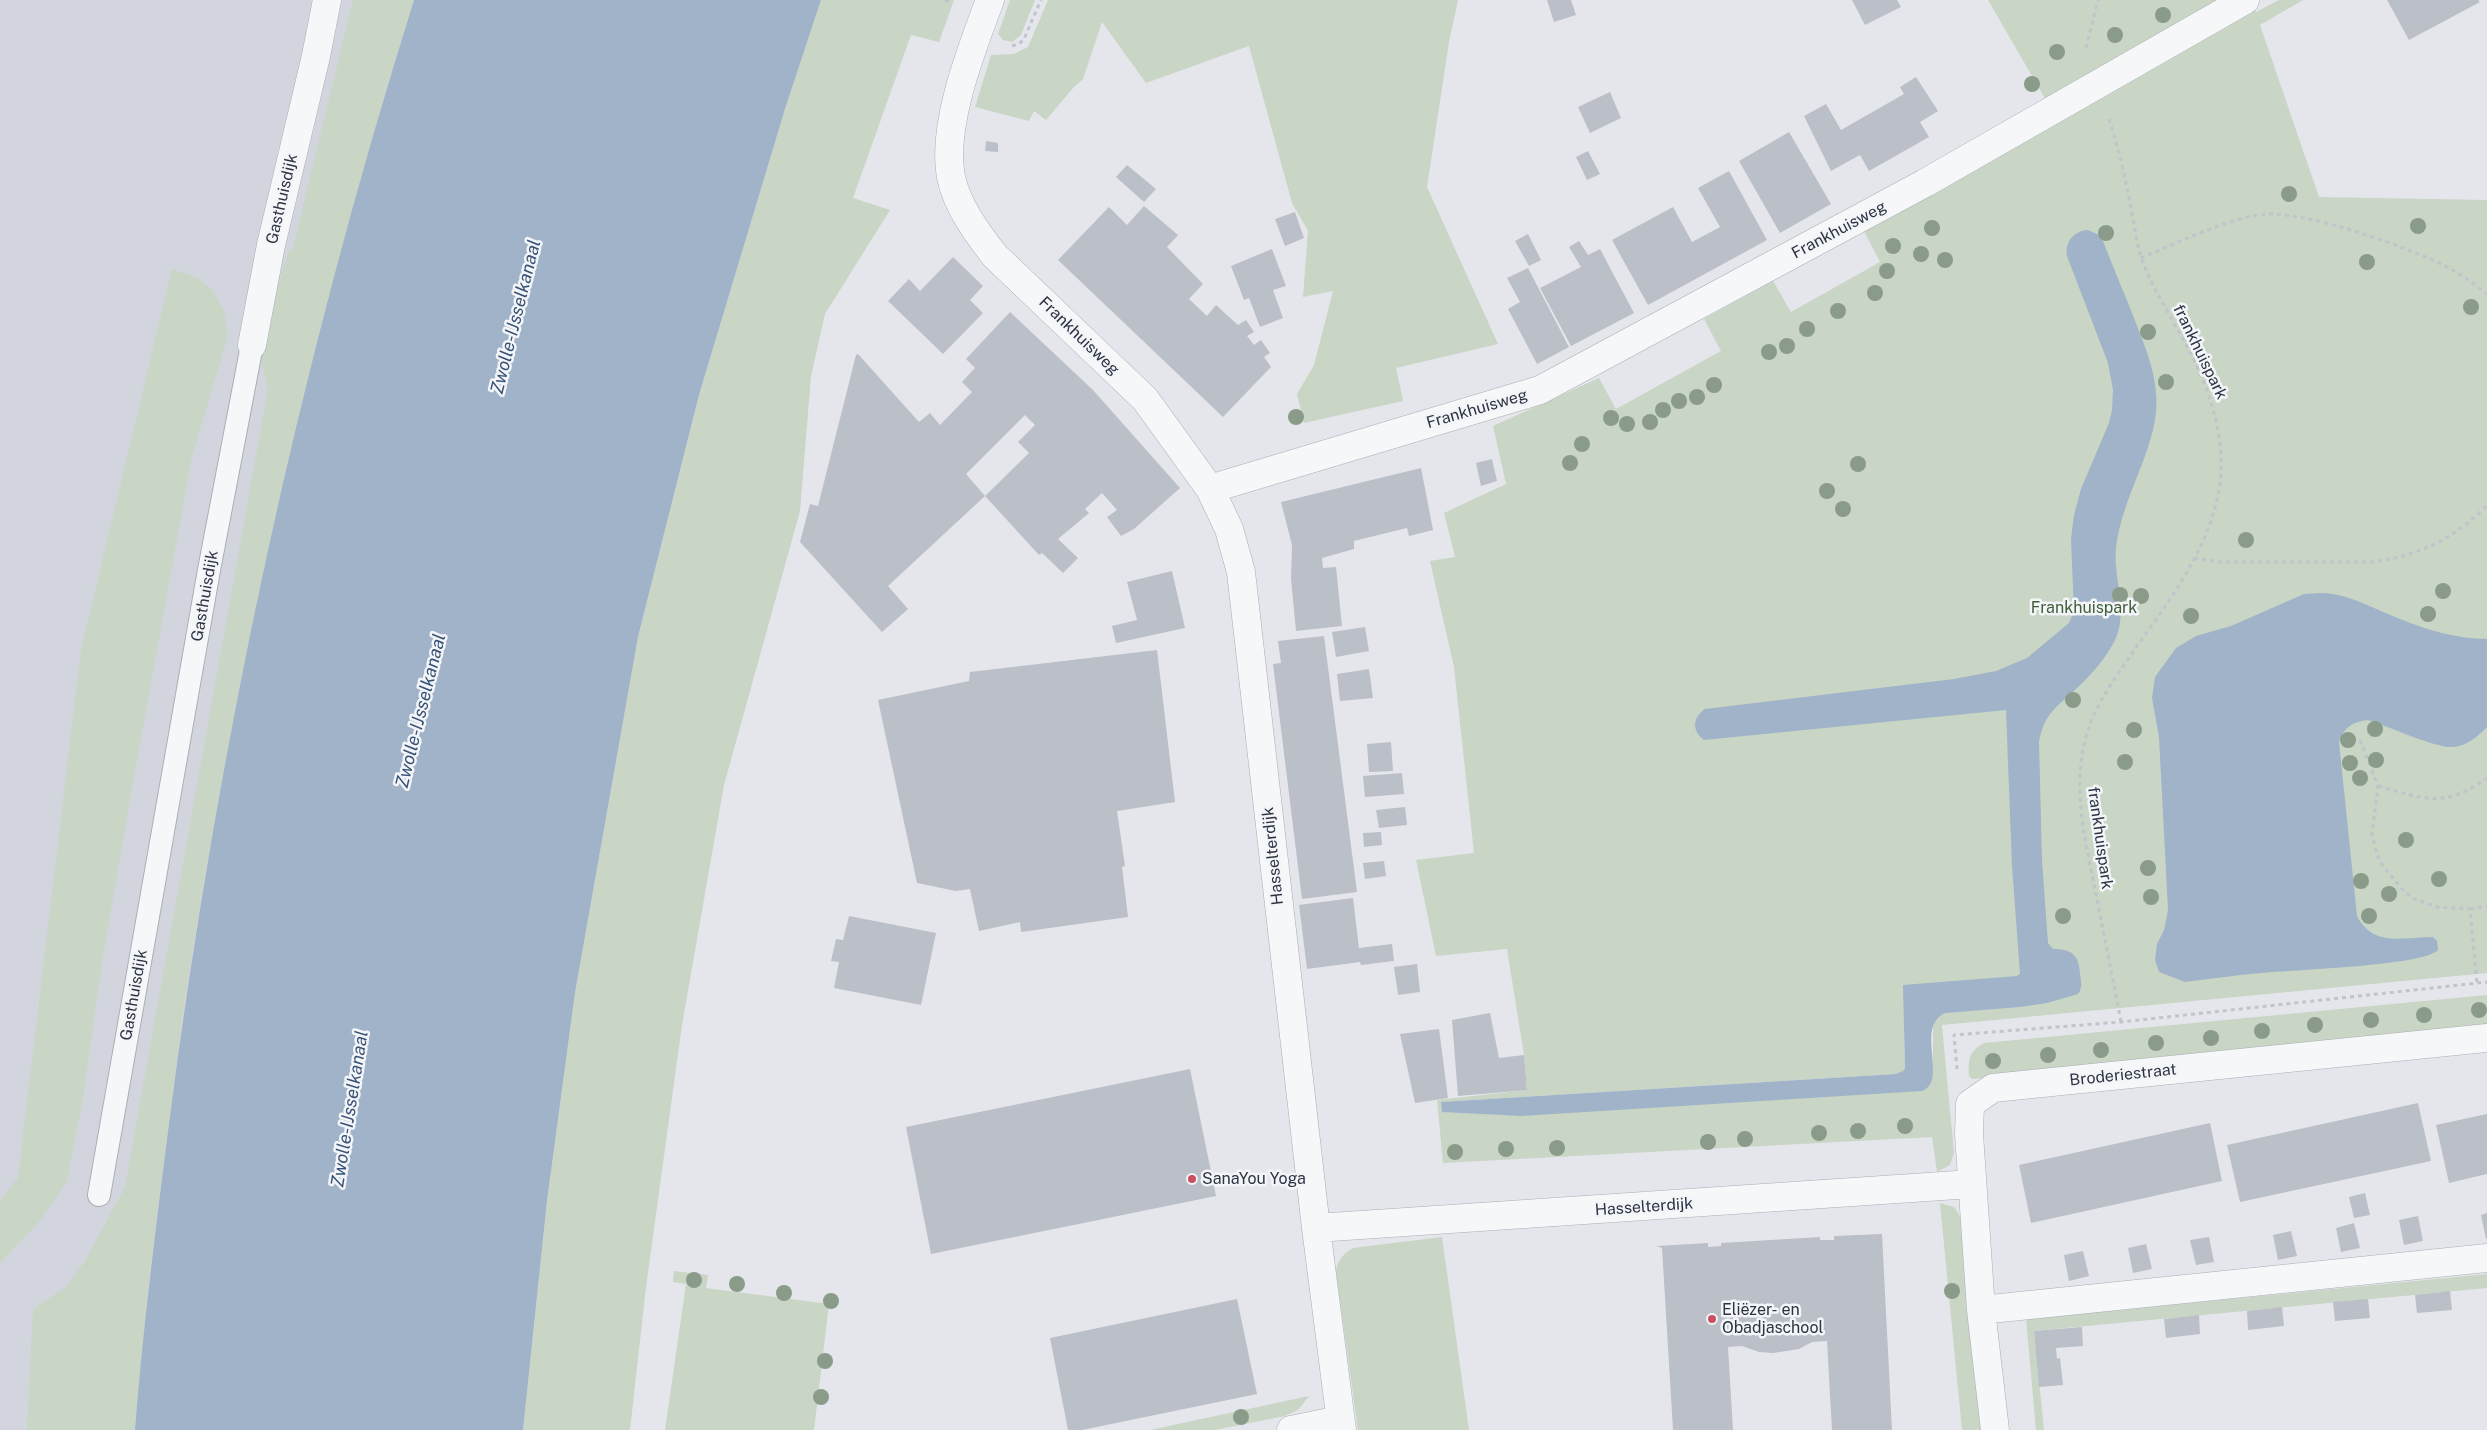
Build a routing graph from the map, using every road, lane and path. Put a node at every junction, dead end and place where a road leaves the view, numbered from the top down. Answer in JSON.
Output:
{"nodes":[{"id":1,"x":327,"y":0,"type":"edge"},
{"id":2,"x":990,"y":0,"type":"edge"},
{"id":3,"x":2098,"y":0,"type":"edge"},
{"id":4,"x":2245,"y":0,"type":"edge"},
{"id":5,"x":2094,"y":85,"type":"junction"},
{"id":6,"x":2141,"y":258,"type":"junction"},
{"id":7,"x":2487,"y":294,"type":"edge"},
{"id":8,"x":252,"y":345,"type":"joint"},
{"id":9,"x":1210,"y":489,"type":"junction"},
{"id":10,"x":2487,"y":505,"type":"edge"},
{"id":11,"x":2194,"y":558,"type":"junction"},
{"id":12,"x":2360,"y":740,"type":"dead end"},
{"id":13,"x":2487,"y":778,"type":"edge"},
{"id":14,"x":2378,"y":786,"type":"junction"},
{"id":15,"x":2487,"y":906,"type":"edge"},
{"id":16,"x":2470,"y":909,"type":"junction"},
{"id":17,"x":2487,"y":982,"type":"edge"},
{"id":18,"x":2477,"y":983,"type":"junction"},
{"id":19,"x":2121,"y":1022,"type":"junction"},
{"id":20,"x":2487,"y":1038,"type":"edge"},
{"id":21,"x":1970,"y":1104,"type":"junction"},
{"id":22,"x":1972,"y":1184,"type":"junction"},
{"id":23,"x":99,"y":1195,"type":"dead end"},
{"id":24,"x":1316,"y":1228,"type":"junction"},
{"id":25,"x":2487,"y":1258,"type":"edge"},
{"id":26,"x":1981,"y":1310,"type":"junction"},
{"id":27,"x":1341,"y":1425,"type":"edge"},
{"id":28,"x":1292,"y":1430,"type":"edge"},
{"id":29,"x":1994,"y":1430,"type":"edge"}],
"edges":[{"from":1,"to":8,"type":"street","name":"Gasthuisdijk"},
{"from":2,"to":9,"type":"street","name":"Frankhuisweg"},
{"from":3,"to":5,"type":"path","name":"frankhuispark"},
{"from":4,"to":5,"type":"street","name":"Frankhuisweg"},
{"from":5,"to":6,"type":"path","name":"frankhuispark"},
{"from":5,"to":9,"type":"street","name":"Frankhuisweg"},
{"from":6,"to":7,"type":"path"},
{"from":6,"to":11,"type":"path","name":"frankhuispark"},
{"from":8,"to":23,"type":"lane","name":"Gasthuisdijk"},
{"from":9,"to":24,"type":"street","name":"Hasselterdijk"},
{"from":10,"to":11,"type":"path"},
{"from":11,"to":19,"type":"path","name":"frankhuispark"},
{"from":12,"to":14,"type":"path"},
{"from":13,"to":14,"type":"path"},
{"from":14,"to":16,"type":"path"},
{"from":15,"to":16,"type":"path"},
{"from":16,"to":18,"type":"path"},
{"from":17,"to":18,"type":"path"},
{"from":18,"to":19,"type":"path"},
{"from":19,"to":21,"type":"path"},
{"from":20,"to":21,"type":"street","name":"Broderiestraat"},
{"from":21,"to":22,"type":"street"},
{"from":22,"to":24,"type":"street","name":"Hasselterdijk"},
{"from":22,"to":26,"type":"street"},
{"from":24,"to":27,"type":"street","name":"Hasselterdijk"},
{"from":25,"to":26,"type":"street"},
{"from":26,"to":29,"type":"street"},
{"from":27,"to":28,"type":"street"}]}
